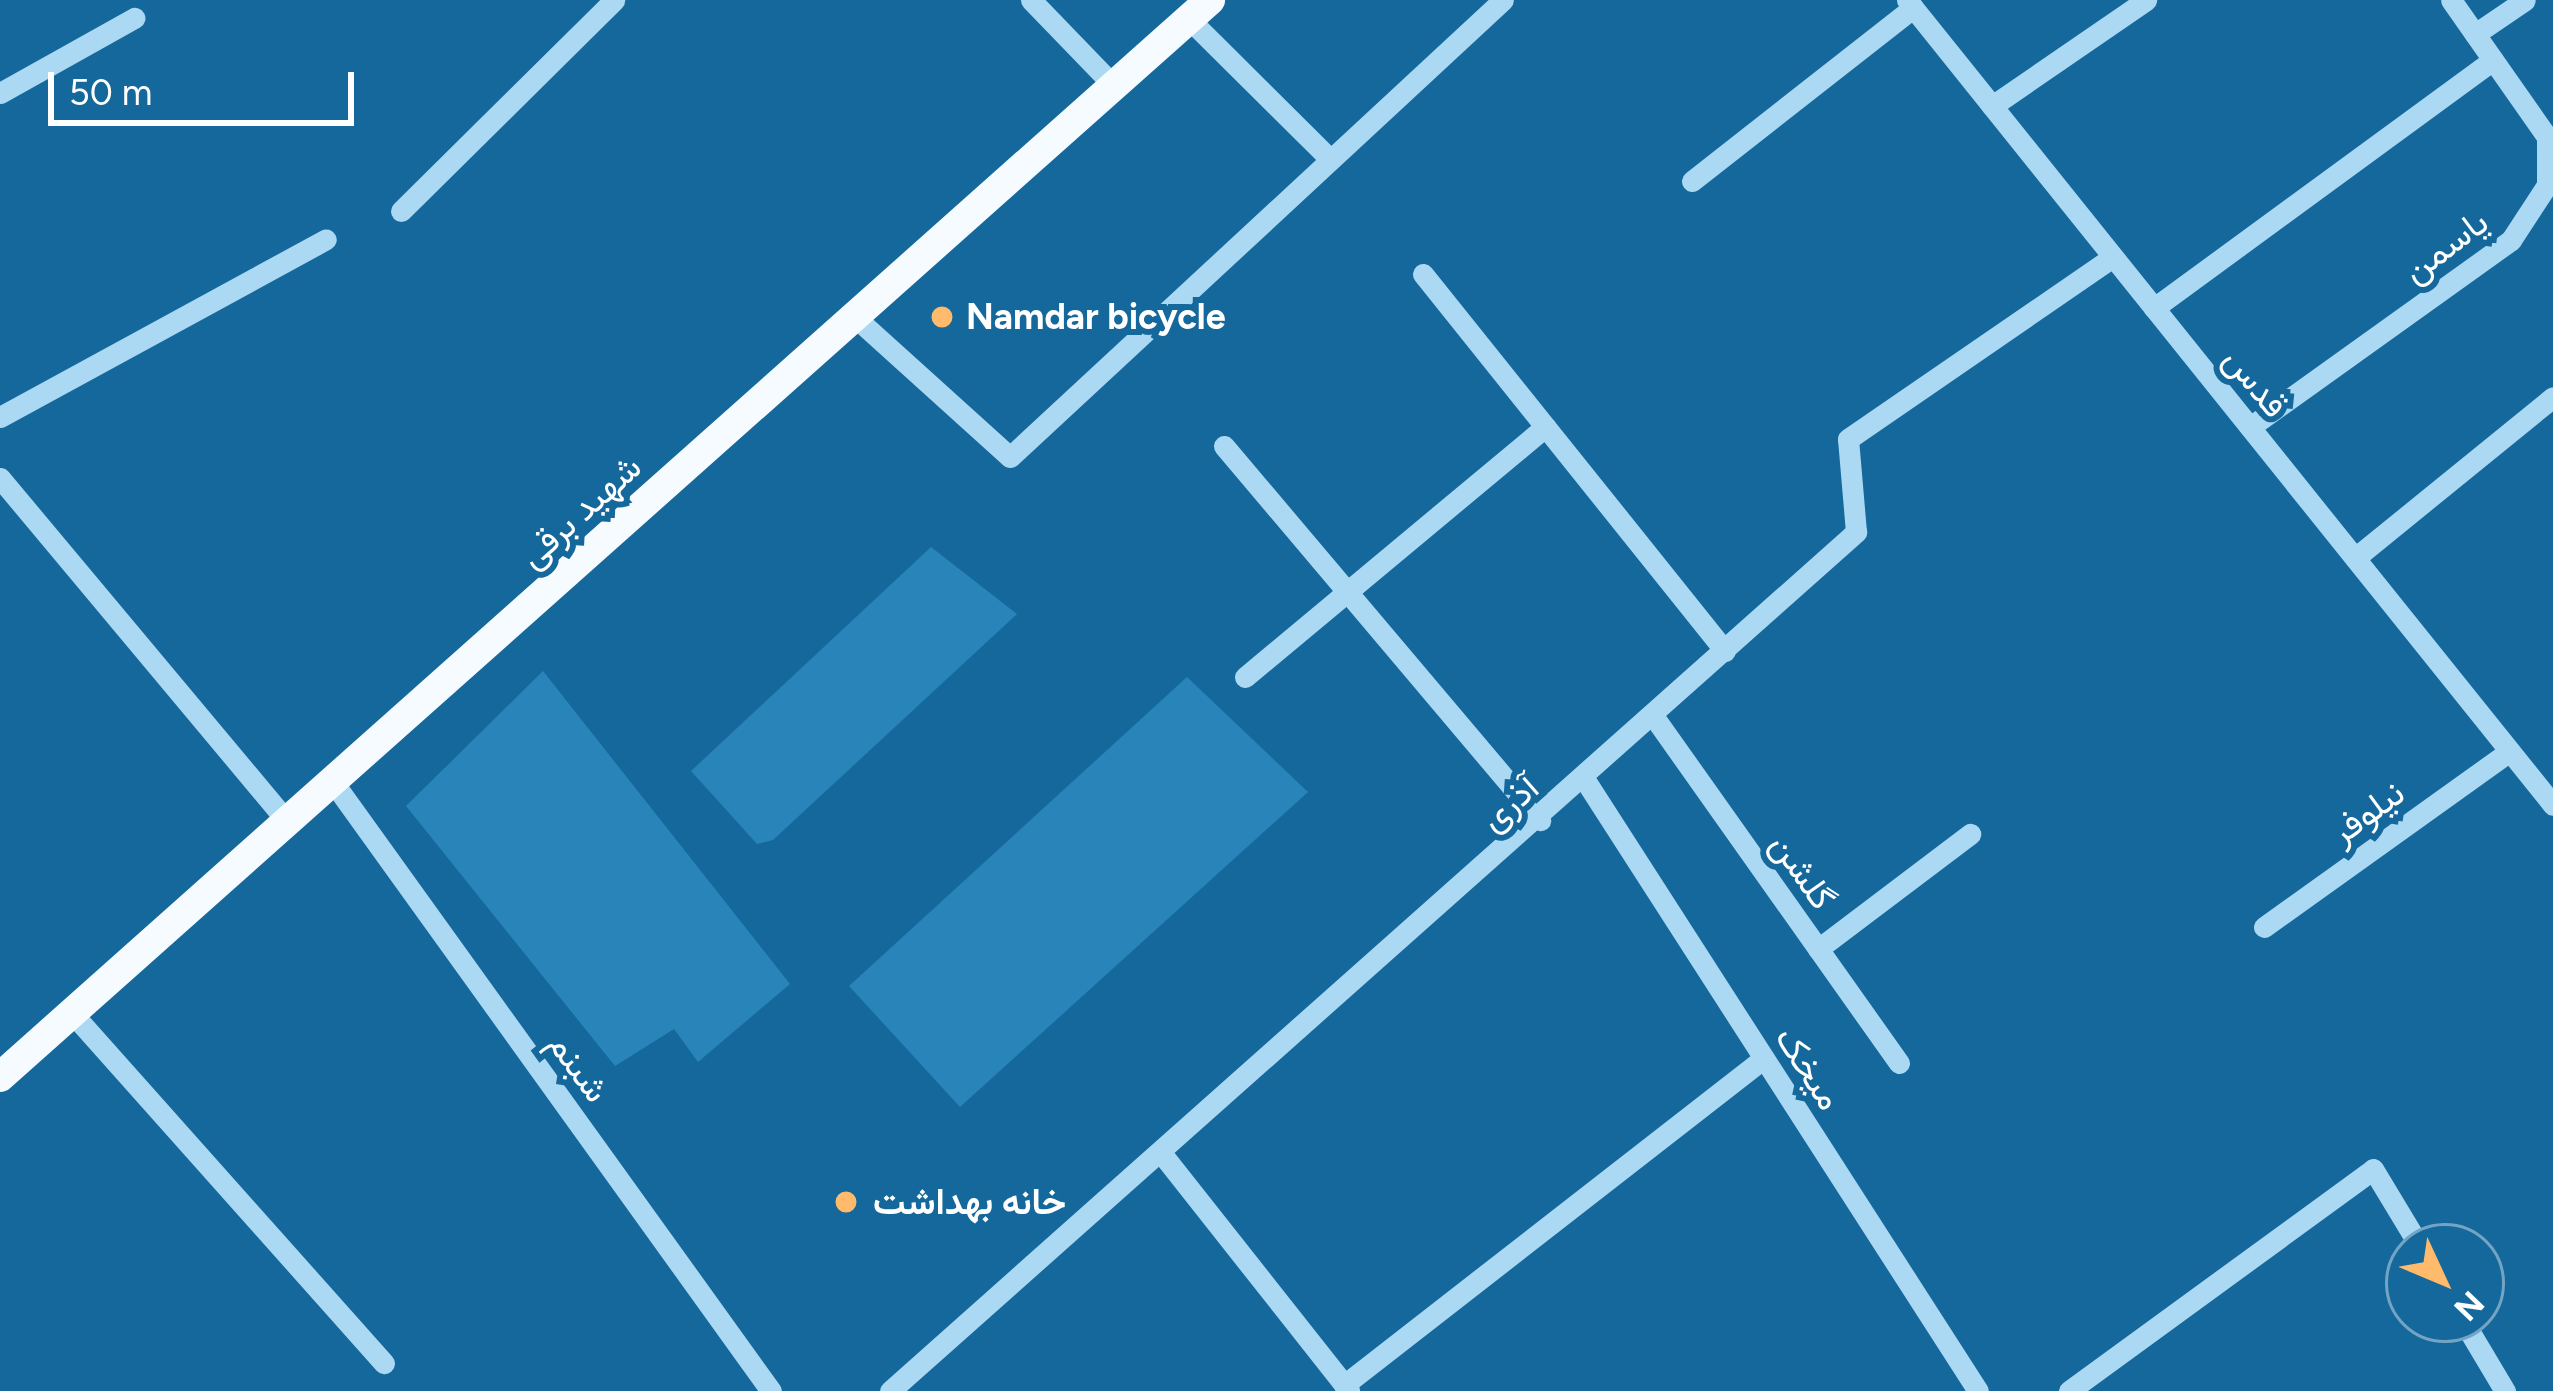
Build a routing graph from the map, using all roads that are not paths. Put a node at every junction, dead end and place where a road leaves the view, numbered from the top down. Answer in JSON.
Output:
{"nodes":[{"id":1,"x":614,"y":0,"type":"edge"},
{"id":2,"x":1031,"y":0,"type":"edge"},
{"id":3,"x":1503,"y":0,"type":"edge"},
{"id":4,"x":2146,"y":0,"type":"edge"},
{"id":5,"x":2451,"y":0,"type":"edge"},
{"id":6,"x":2525,"y":0,"type":"edge"},
{"id":7,"x":1910,"y":4,"type":"edge"},
{"id":8,"x":1200,"y":9,"type":"edge"},
{"id":9,"x":134,"y":19,"type":"dead end"},
{"id":10,"x":2475,"y":34,"type":"junction"},
{"id":11,"x":2493,"y":60,"type":"junction"},
{"id":12,"x":1114,"y":86,"type":"junction"},
{"id":13,"x":0,"y":92,"type":"edge"},
{"id":14,"x":1992,"y":106,"type":"junction"},
{"id":15,"x":1328,"y":157,"type":"junction"},
{"id":16,"x":1692,"y":181,"type":"dead end"},
{"id":17,"x":401,"y":211,"type":"dead end"},
{"id":18,"x":326,"y":239,"type":"dead end"},
{"id":19,"x":2113,"y":256,"type":"junction"},
{"id":20,"x":1423,"y":274,"type":"dead end"},
{"id":21,"x":2154,"y":308,"type":"junction"},
{"id":22,"x":856,"y":318,"type":"junction"},
{"id":23,"x":2553,"y":397,"type":"edge"},
{"id":24,"x":0,"y":418,"type":"edge"},
{"id":25,"x":1545,"y":427,"type":"junction"},
{"id":26,"x":2250,"y":427,"type":"junction"},
{"id":27,"x":1224,"y":446,"type":"dead end"},
{"id":28,"x":0,"y":478,"type":"edge"},
{"id":29,"x":2355,"y":558,"type":"junction"},
{"id":30,"x":1347,"y":592,"type":"junction"},
{"id":31,"x":1725,"y":651,"type":"junction"},
{"id":32,"x":1245,"y":677,"type":"dead end"},
{"id":33,"x":1654,"y":716,"type":"junction"},
{"id":34,"x":2510,"y":751,"type":"junction"},
{"id":35,"x":2544,"y":776,"type":"edge"},
{"id":36,"x":1585,"y":780,"type":"junction"},
{"id":37,"x":333,"y":782,"type":"junction"},
{"id":38,"x":2553,"y":805,"type":"edge"},
{"id":39,"x":1540,"y":820,"type":"junction"},
{"id":40,"x":288,"y":822,"type":"junction"},
{"id":41,"x":1970,"y":834,"type":"dead end"},
{"id":42,"x":2264,"y":927,"type":"dead end"},
{"id":43,"x":1818,"y":949,"type":"junction"},
{"id":44,"x":73,"y":1013,"type":"junction"},
{"id":45,"x":1764,"y":1058,"type":"junction"},
{"id":46,"x":1899,"y":1063,"type":"dead end"},
{"id":47,"x":0,"y":1077,"type":"edge"},
{"id":48,"x":1162,"y":1154,"type":"junction"},
{"id":49,"x":2406,"y":1223,"type":"edge"},
{"id":50,"x":2476,"y":1343,"type":"edge"},
{"id":51,"x":384,"y":1363,"type":"dead end"},
{"id":52,"x":1346,"y":1388,"type":"edge"},
{"id":53,"x":771,"y":1391,"type":"edge"},
{"id":54,"x":890,"y":1391,"type":"edge"},
{"id":55,"x":1978,"y":1391,"type":"edge"},
{"id":56,"x":2069,"y":1391,"type":"edge"},
{"id":57,"x":2505,"y":1391,"type":"edge"}],
"edges":[{"from":1,"to":17,"type":"street"},
{"from":2,"to":12,"type":"street"},
{"from":3,"to":15,"type":"street"},
{"from":4,"to":14,"type":"street"},
{"from":5,"to":10,"type":"street","name":"یاسمن"},
{"from":6,"to":10,"type":"street"},
{"from":7,"to":14,"type":"street","name":"قدس"},
{"from":7,"to":16,"type":"street"},
{"from":8,"to":12,"type":"main road","name":"شهید برقی"},
{"from":8,"to":15,"type":"street"},
{"from":9,"to":13,"type":"street"},
{"from":10,"to":11,"type":"street","name":"یاسمن"},
{"from":11,"to":21,"type":"street"},
{"from":11,"to":26,"type":"street","name":"یاسمن"},
{"from":12,"to":22,"type":"main road","name":"شهید برقی"},
{"from":14,"to":19,"type":"street","name":"قدس"},
{"from":15,"to":22,"type":"street"},
{"from":18,"to":24,"type":"street"},
{"from":19,"to":21,"type":"street","name":"قدس"},
{"from":19,"to":31,"type":"street","name":"آذری"},
{"from":20,"to":25,"type":"street"},
{"from":21,"to":26,"type":"street","name":"قدس"},
{"from":22,"to":37,"type":"main road","name":"شهید برقی"},
{"from":23,"to":29,"type":"street"},
{"from":25,"to":30,"type":"street"},
{"from":25,"to":31,"type":"street"},
{"from":26,"to":29,"type":"street","name":"قدس"},
{"from":27,"to":30,"type":"street"},
{"from":28,"to":40,"type":"street"},
{"from":29,"to":34,"type":"street","name":"قدس"},
{"from":30,"to":32,"type":"street"},
{"from":30,"to":39,"type":"street"},
{"from":31,"to":33,"type":"street","name":"آذری"},
{"from":33,"to":36,"type":"street","name":"آذری"},
{"from":33,"to":43,"type":"street","name":"گلشن"},
{"from":34,"to":35,"type":"street","name":"قدس"},
{"from":34,"to":42,"type":"street","name":"نیلوفر"},
{"from":35,"to":38,"type":"street","name":"قدس"},
{"from":36,"to":39,"type":"street","name":"آذری"},
{"from":36,"to":45,"type":"street","name":"میخک"},
{"from":37,"to":40,"type":"main road","name":"شهید برقی"},
{"from":37,"to":53,"type":"street","name":"شبنم"},
{"from":39,"to":48,"type":"street","name":"آذری"},
{"from":40,"to":44,"type":"main road","name":"شهید برقی"},
{"from":41,"to":43,"type":"street"},
{"from":43,"to":46,"type":"street","name":"گلشن"},
{"from":44,"to":47,"type":"main road","name":"شهید برقی"},
{"from":44,"to":51,"type":"street"},
{"from":45,"to":52,"type":"street"},
{"from":45,"to":55,"type":"street","name":"میخک"},
{"from":48,"to":52,"type":"street"},
{"from":48,"to":54,"type":"street","name":"آذری"},
{"from":49,"to":56,"type":"street"},
{"from":50,"to":57,"type":"street"}]}
